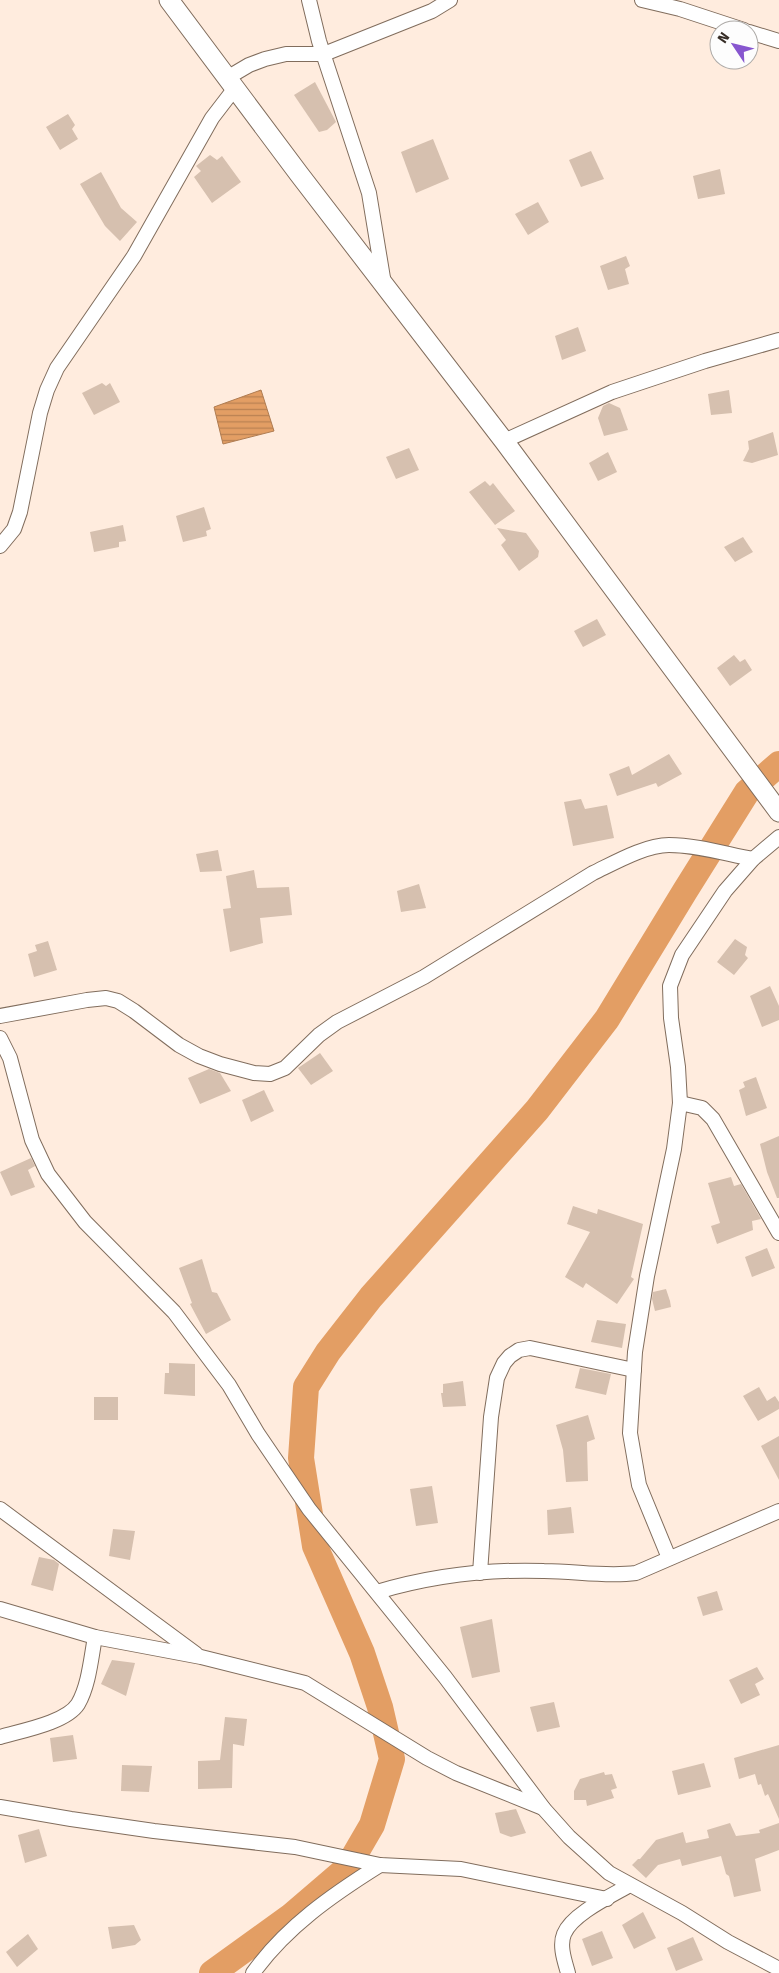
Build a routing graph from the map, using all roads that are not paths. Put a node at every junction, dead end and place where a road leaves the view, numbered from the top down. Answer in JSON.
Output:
{"nodes":[{"id":1,"x":169,"y":0,"type":"edge"},
{"id":2,"x":309,"y":0,"type":"edge"},
{"id":3,"x":450,"y":0,"type":"edge"},
{"id":4,"x":642,"y":0,"type":"edge"},
{"id":5,"x":714,"y":20,"type":"edge"},
{"id":6,"x":759,"y":35,"type":"edge"},
{"id":7,"x":779,"y":42,"type":"edge"},
{"id":8,"x":324,"y":54,"type":"junction"},
{"id":9,"x":231,"y":83,"type":"junction"},
{"id":10,"x":384,"y":285,"type":"junction"},
{"id":11,"x":779,"y":340,"type":"edge"},
{"id":12,"x":504,"y":441,"type":"junction"},
{"id":13,"x":0,"y":546,"type":"edge"},
{"id":14,"x":774,"y":806,"type":"edge"},
{"id":15,"x":779,"y":837,"type":"edge"},
{"id":16,"x":753,"y":859,"type":"junction"},
{"id":17,"x":0,"y":1016,"type":"edge"},
{"id":18,"x":0,"y":1038,"type":"edge"},
{"id":19,"x":680,"y":1103,"type":"junction"},
{"id":20,"x":779,"y":1233,"type":"edge"},
{"id":21,"x":634,"y":1370,"type":"junction"},
{"id":22,"x":0,"y":1509,"type":"edge"},
{"id":23,"x":779,"y":1511,"type":"edge"},
{"id":24,"x":669,"y":1558,"type":"junction"},
{"id":25,"x":480,"y":1573,"type":"junction"},
{"id":26,"x":377,"y":1592,"type":"junction"},
{"id":27,"x":0,"y":1609,"type":"edge"},
{"id":28,"x":95,"y":1636,"type":"junction"},
{"id":29,"x":201,"y":1657,"type":"junction"},
{"id":30,"x":0,"y":1737,"type":"edge"},
{"id":31,"x":0,"y":1807,"type":"edge"},
{"id":32,"x":544,"y":1809,"type":"junction"},
{"id":33,"x":380,"y":1865,"type":"junction"},
{"id":34,"x":630,"y":1885,"type":"junction"},
{"id":35,"x":607,"y":1899,"type":"junction"},
{"id":36,"x":779,"y":1969,"type":"edge"},
{"id":37,"x":252,"y":1973,"type":"edge"},
{"id":38,"x":568,"y":1973,"type":"edge"}],
"edges":[{"from":1,"to":9,"type":"main road"},
{"from":2,"to":8,"type":"street"},
{"from":3,"to":8,"type":"street"},
{"from":4,"to":5,"type":"street"},
{"from":6,"to":7,"type":"street"},
{"from":8,"to":9,"type":"street"},
{"from":8,"to":10,"type":"street"},
{"from":9,"to":10,"type":"main road"},
{"from":9,"to":13,"type":"street"},
{"from":10,"to":12,"type":"main road"},
{"from":11,"to":12,"type":"street"},
{"from":12,"to":14,"type":"main road"},
{"from":15,"to":16,"type":"street"},
{"from":16,"to":17,"type":"street"},
{"from":16,"to":19,"type":"street"},
{"from":18,"to":26,"type":"street"},
{"from":19,"to":20,"type":"street"},
{"from":19,"to":21,"type":"street"},
{"from":21,"to":24,"type":"street"},
{"from":21,"to":25,"type":"street"},
{"from":22,"to":29,"type":"street"},
{"from":23,"to":24,"type":"street"},
{"from":24,"to":25,"type":"street"},
{"from":25,"to":26,"type":"street"},
{"from":26,"to":32,"type":"street"},
{"from":27,"to":28,"type":"street"},
{"from":28,"to":29,"type":"street"},
{"from":28,"to":30,"type":"street"},
{"from":29,"to":32,"type":"street"},
{"from":31,"to":33,"type":"street"},
{"from":32,"to":34,"type":"street"},
{"from":33,"to":35,"type":"street"},
{"from":33,"to":37,"type":"street"},
{"from":34,"to":35,"type":"street"},
{"from":34,"to":36,"type":"street"},
{"from":35,"to":38,"type":"street"}]}
